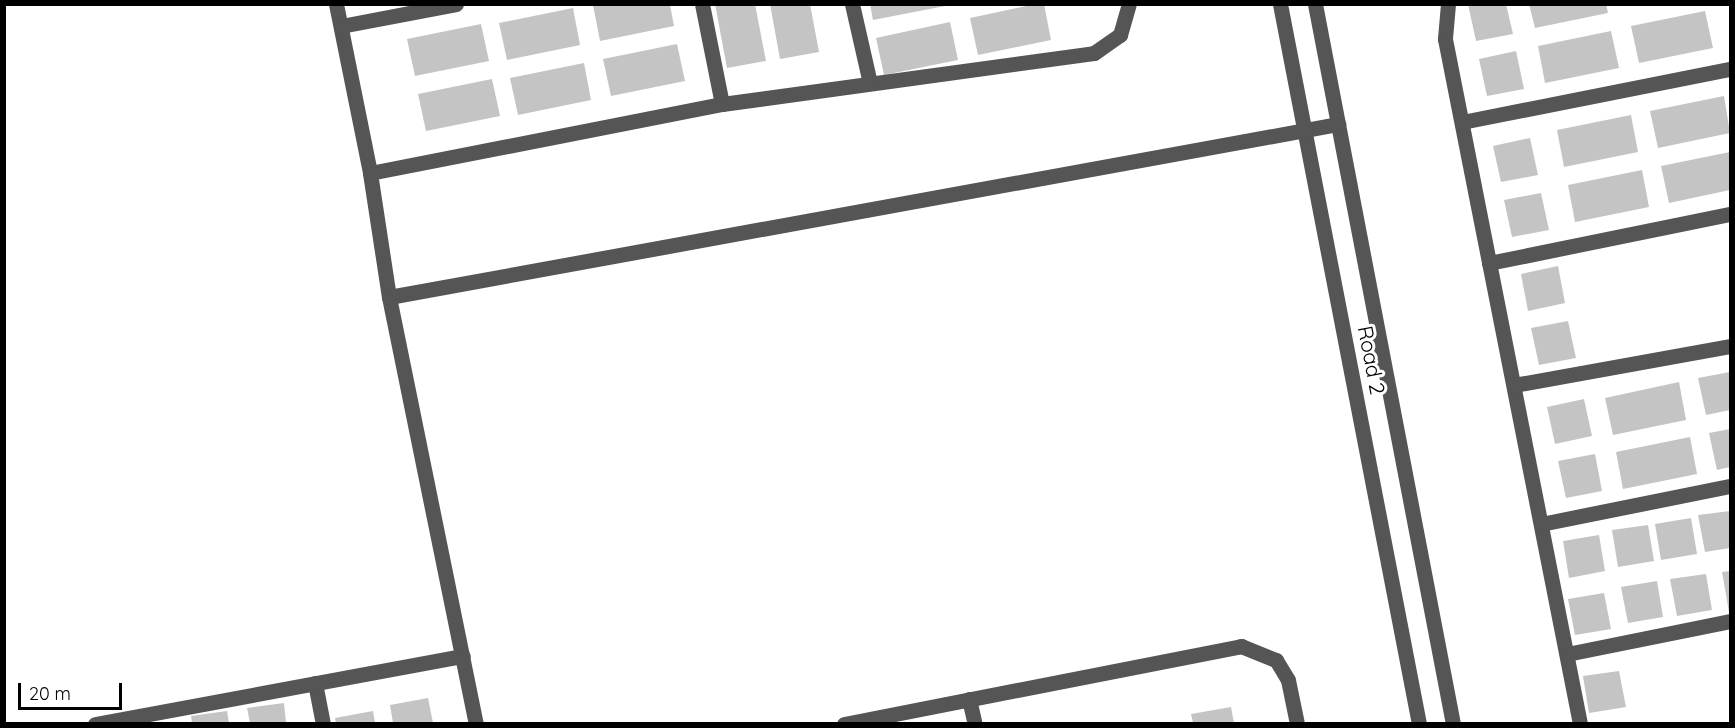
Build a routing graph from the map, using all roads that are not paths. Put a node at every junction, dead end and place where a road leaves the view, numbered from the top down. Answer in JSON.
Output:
{"nodes":[{"id":1,"x":336,"y":4,"type":"edge"},
{"id":2,"x":456,"y":4,"type":"edge"},
{"id":3,"x":702,"y":4,"type":"edge"},
{"id":4,"x":852,"y":4,"type":"edge"},
{"id":5,"x":1128,"y":4,"type":"edge"},
{"id":6,"x":1280,"y":4,"type":"edge"},
{"id":7,"x":1315,"y":4,"type":"edge"},
{"id":8,"x":1448,"y":4,"type":"edge"},
{"id":9,"x":341,"y":26,"type":"junction"},
{"id":10,"x":1731,"y":69,"type":"edge"},
{"id":11,"x":870,"y":83,"type":"junction"},
{"id":12,"x":722,"y":104,"type":"junction"},
{"id":13,"x":1462,"y":122,"type":"junction"},
{"id":14,"x":1338,"y":124,"type":"junction"},
{"id":15,"x":1307,"y":130,"type":"junction"},
{"id":16,"x":370,"y":173,"type":"junction"},
{"id":17,"x":1731,"y":214,"type":"edge"},
{"id":18,"x":1489,"y":263,"type":"junction"},
{"id":19,"x":389,"y":297,"type":"junction"},
{"id":20,"x":1731,"y":346,"type":"edge"},
{"id":21,"x":1514,"y":385,"type":"junction"},
{"id":22,"x":1731,"y":486,"type":"edge"},
{"id":23,"x":1541,"y":524,"type":"junction"},
{"id":24,"x":1731,"y":621,"type":"edge"},
{"id":25,"x":1567,"y":654,"type":"junction"},
{"id":26,"x":463,"y":656,"type":"junction"},
{"id":27,"x":315,"y":683,"type":"junction"},
{"id":28,"x":969,"y":699,"type":"junction"},
{"id":29,"x":95,"y":723,"type":"edge"},
{"id":30,"x":323,"y":723,"type":"edge"},
{"id":31,"x":476,"y":723,"type":"edge"},
{"id":32,"x":844,"y":723,"type":"edge"},
{"id":33,"x":975,"y":723,"type":"edge"},
{"id":34,"x":1298,"y":723,"type":"edge"},
{"id":35,"x":1419,"y":723,"type":"edge"},
{"id":36,"x":1453,"y":723,"type":"edge"},
{"id":37,"x":1581,"y":723,"type":"edge"}],
"edges":[{"from":1,"to":9,"type":"street"},
{"from":2,"to":9,"type":"street"},
{"from":3,"to":12,"type":"street"},
{"from":4,"to":11,"type":"street"},
{"from":5,"to":11,"type":"street"},
{"from":6,"to":15,"type":"street","name":"Road 2"},
{"from":7,"to":14,"type":"street","name":"Road 2"},
{"from":8,"to":13,"type":"street"},
{"from":9,"to":16,"type":"street"},
{"from":10,"to":13,"type":"street"},
{"from":11,"to":12,"type":"street"},
{"from":12,"to":16,"type":"street"},
{"from":13,"to":18,"type":"street"},
{"from":14,"to":15,"type":"street"},
{"from":14,"to":36,"type":"street","name":"Road 2"},
{"from":15,"to":19,"type":"street"},
{"from":15,"to":35,"type":"street","name":"Road 2"},
{"from":16,"to":19,"type":"street"},
{"from":17,"to":18,"type":"street"},
{"from":18,"to":21,"type":"street"},
{"from":19,"to":26,"type":"street"},
{"from":20,"to":21,"type":"street"},
{"from":21,"to":23,"type":"street"},
{"from":22,"to":23,"type":"street"},
{"from":23,"to":25,"type":"street"},
{"from":24,"to":25,"type":"street"},
{"from":25,"to":37,"type":"street"},
{"from":26,"to":27,"type":"street"},
{"from":26,"to":31,"type":"street"},
{"from":27,"to":29,"type":"street"},
{"from":27,"to":30,"type":"street"},
{"from":28,"to":32,"type":"street"},
{"from":28,"to":33,"type":"street"},
{"from":28,"to":34,"type":"street"}]}
